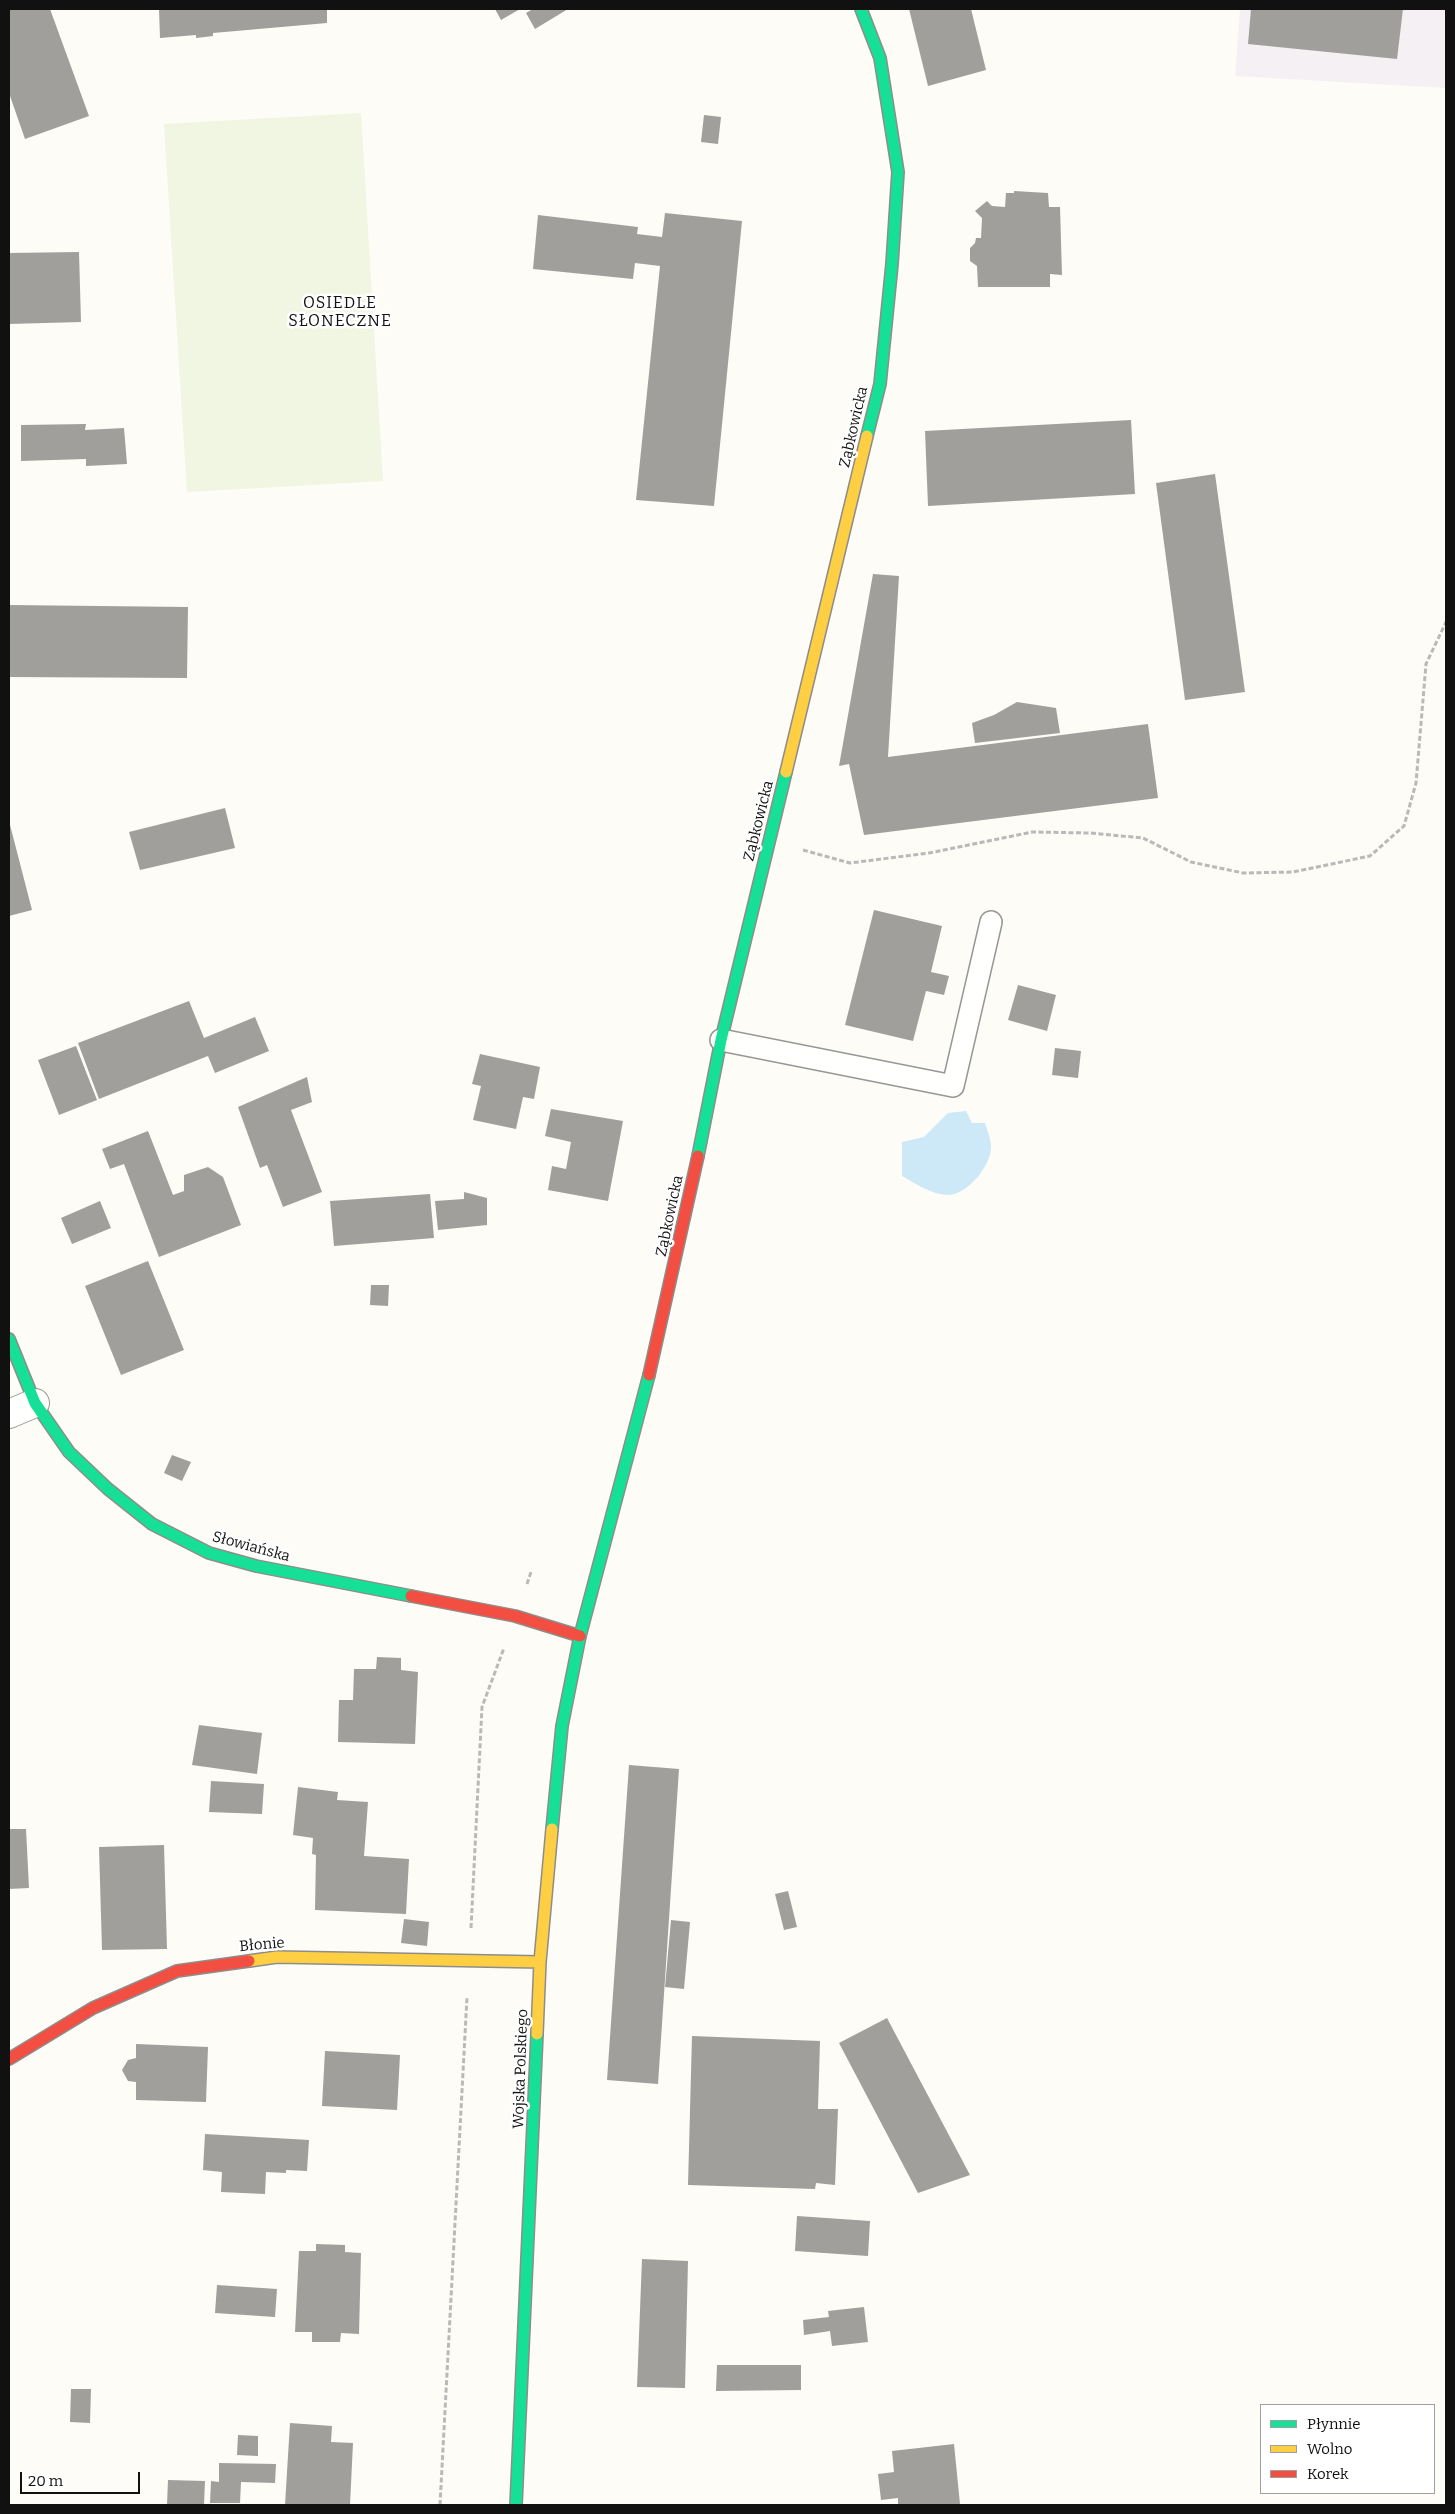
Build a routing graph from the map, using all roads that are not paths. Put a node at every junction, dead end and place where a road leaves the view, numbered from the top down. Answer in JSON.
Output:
{"nodes":[{"id":1,"x":861,"y":9,"type":"edge"},
{"id":2,"x":991,"y":922,"type":"dead end"},
{"id":3,"x":720,"y":1040,"type":"junction"},
{"id":4,"x":9,"y":1340,"type":"edge"},
{"id":5,"x":35,"y":1403,"type":"junction"},
{"id":6,"x":9,"y":1414,"type":"edge"},
{"id":7,"x":580,"y":1636,"type":"junction"},
{"id":8,"x":540,"y":1962,"type":"junction"},
{"id":9,"x":9,"y":2059,"type":"edge"},
{"id":10,"x":516,"y":2505,"type":"edge"}],
"edges":[{"from":1,"to":3,"type":"street","name":"Ząbkowicka"},
{"from":2,"to":3,"type":"lane"},
{"from":3,"to":7,"type":"street","name":"Ząbkowicka"},
{"from":4,"to":5,"type":"street","name":"Słowiańska"},
{"from":5,"to":6,"type":"street"},
{"from":5,"to":7,"type":"street","name":"Słowiańska"},
{"from":7,"to":8,"type":"street","name":"Wojska Polskiego"},
{"from":8,"to":9,"type":"street","name":"Błonie"},
{"from":8,"to":10,"type":"street","name":"Wojska Polskiego"}]}
